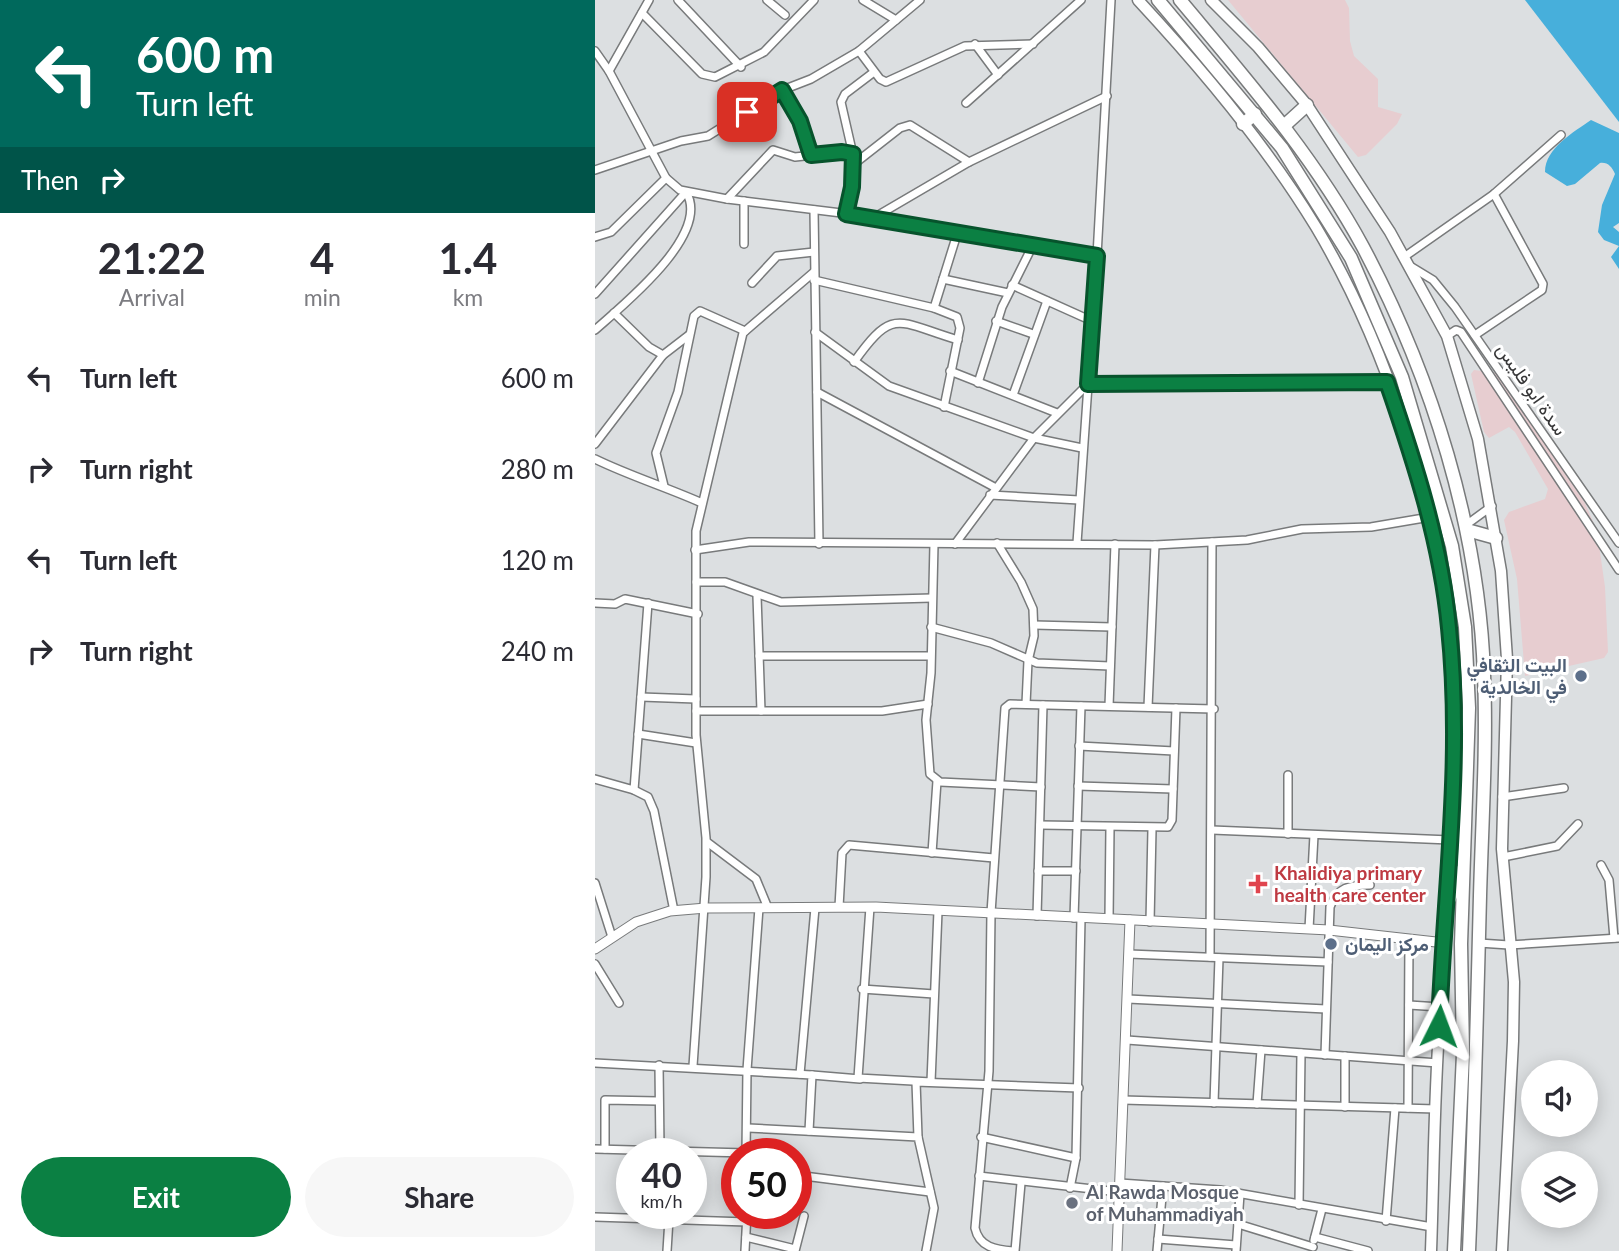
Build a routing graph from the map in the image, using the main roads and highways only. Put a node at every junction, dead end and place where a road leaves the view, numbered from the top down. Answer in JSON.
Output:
{"nodes":[{"id":1,"x":1138,"y":0,"type":"edge"},
{"id":2,"x":1158,"y":0,"type":"edge"},
{"id":3,"x":1180,"y":0,"type":"edge"},
{"id":4,"x":1211,"y":0,"type":"edge"},
{"id":5,"x":1307,"y":105,"type":"junction"},
{"id":6,"x":1255,"y":114,"type":"junction"},
{"id":7,"x":1243,"y":124,"type":"junction"},
{"id":8,"x":1285,"y":125,"type":"junction"},
{"id":9,"x":1431,"y":467,"type":"junction"},
{"id":10,"x":1417,"y":469,"type":"junction"},
{"id":11,"x":1466,"y":528,"type":"junction"},
{"id":12,"x":1496,"y":538,"type":"junction"},
{"id":13,"x":1469,"y":709,"type":"junction"},
{"id":14,"x":1485,"y":710,"type":"junction"},
{"id":15,"x":1465,"y":861,"type":"junction"},
{"id":16,"x":1447,"y":906,"type":"junction"},
{"id":17,"x":1431,"y":1251,"type":"edge"},
{"id":18,"x":1454,"y":1251,"type":"edge"},
{"id":19,"x":1469,"y":1251,"type":"edge"},
{"id":20,"x":1502,"y":1251,"type":"edge"}],
"edges":[{"from":1,"to":7,"type":"main road"},
{"from":2,"to":6,"type":"highway"},
{"from":3,"to":8,"type":"highway"},
{"from":4,"to":5,"type":"main road"},
{"from":5,"to":8,"type":"highway"},
{"from":5,"to":12,"type":"main road"},
{"from":6,"to":7,"type":"highway"},
{"from":6,"to":9,"type":"highway"},
{"from":7,"to":10,"type":"main road"},
{"from":8,"to":11,"type":"highway"},
{"from":9,"to":10,"type":"highway"},
{"from":9,"to":13,"type":"highway"},
{"from":10,"to":16,"type":"main road"},
{"from":11,"to":12,"type":"highway"},
{"from":11,"to":14,"type":"highway"},
{"from":12,"to":20,"type":"main road"},
{"from":13,"to":14,"type":"highway"},
{"from":13,"to":15,"type":"highway"},
{"from":14,"to":19,"type":"highway"},
{"from":15,"to":16,"type":"highway"},
{"from":15,"to":18,"type":"highway"},
{"from":16,"to":17,"type":"main road"}]}
